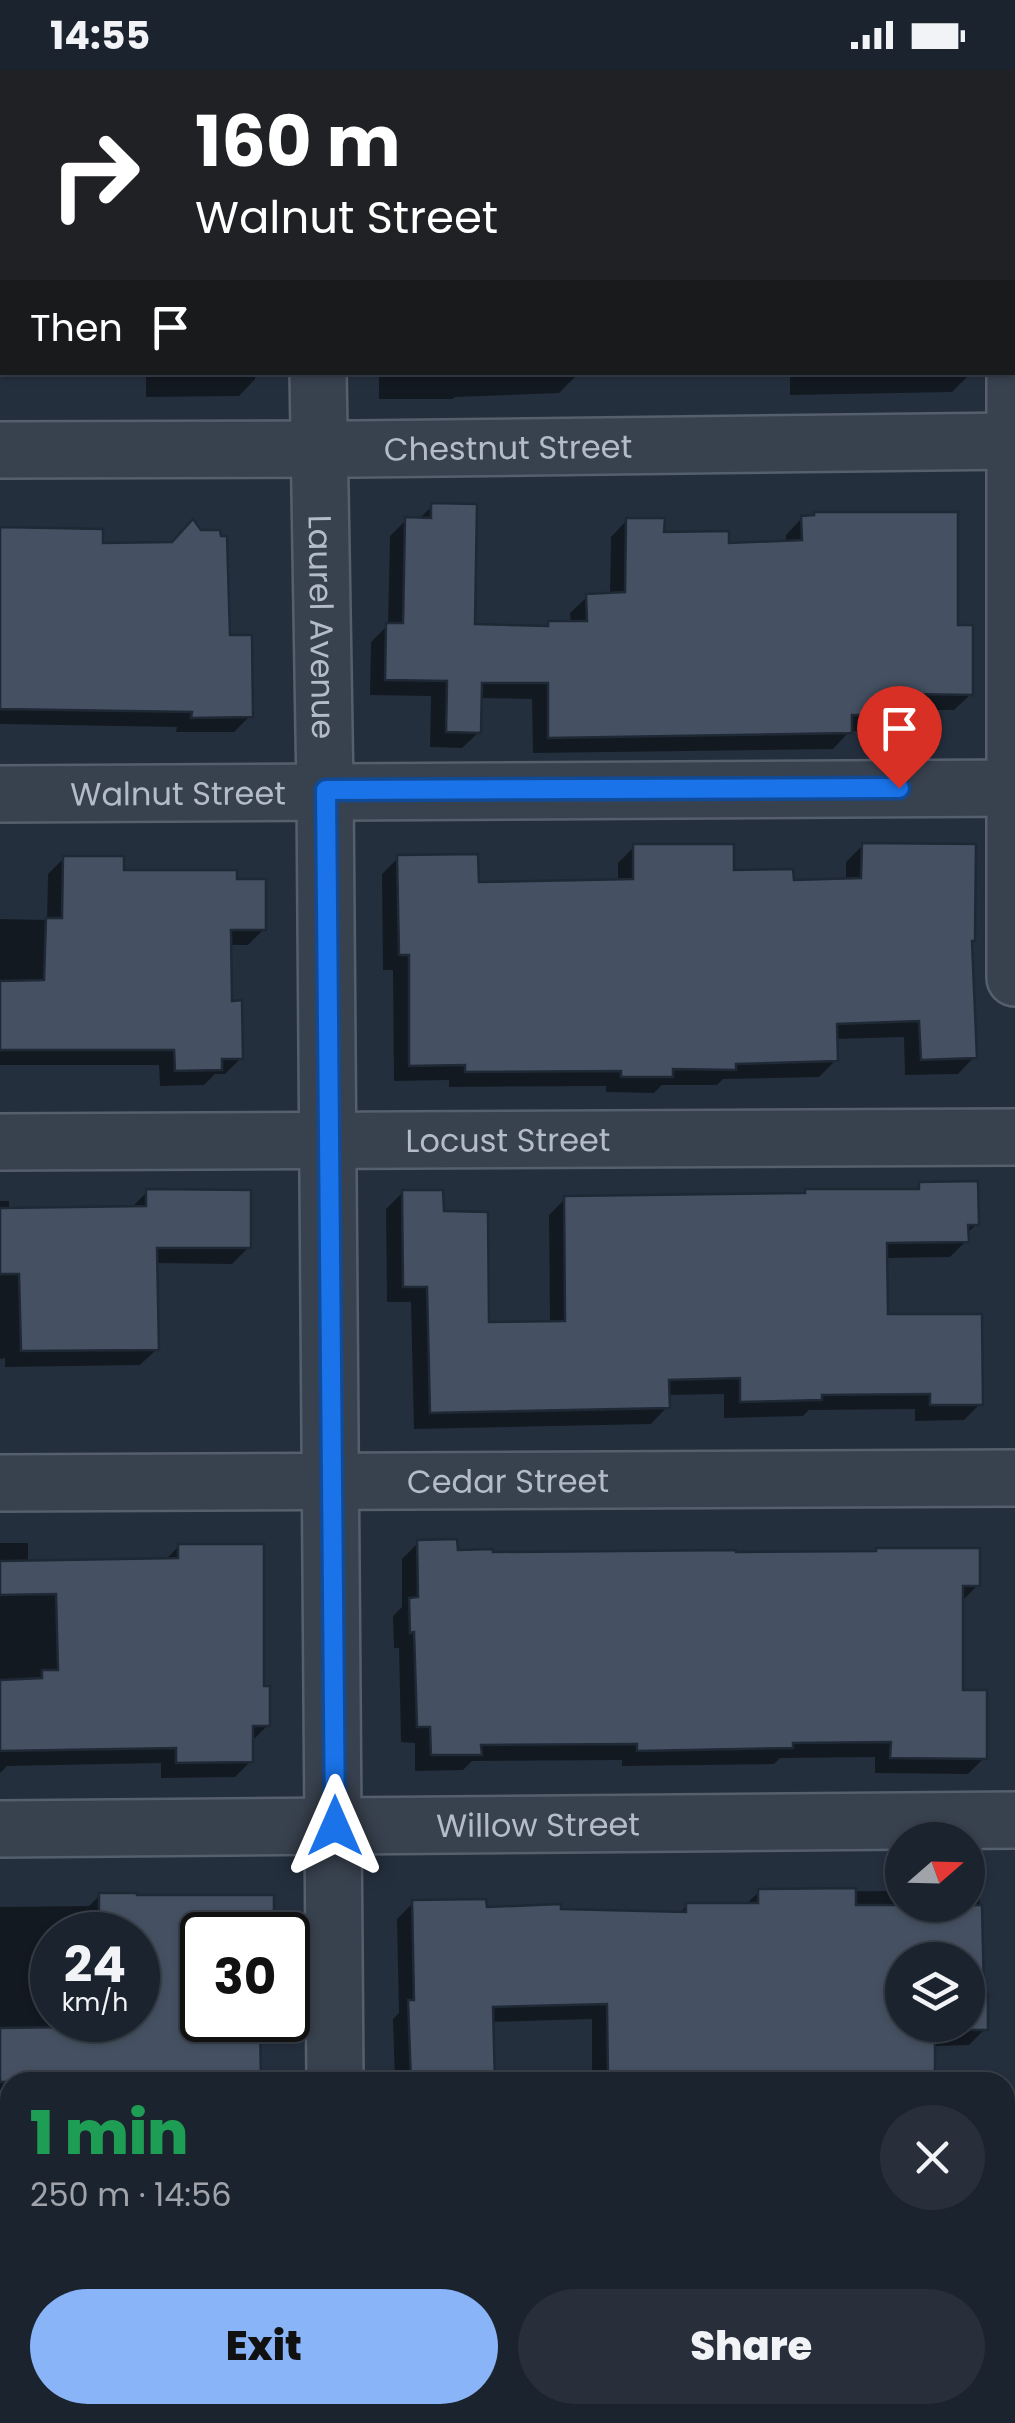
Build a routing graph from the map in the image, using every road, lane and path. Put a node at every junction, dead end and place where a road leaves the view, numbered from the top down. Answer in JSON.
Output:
{"nodes":[{"id":1,"x":318,"y":375,"type":"edge"},
{"id":2,"x":1014,"y":375,"type":"edge"},
{"id":3,"x":1014,"y":441,"type":"edge"},
{"id":4,"x":320,"y":449,"type":"junction"},
{"id":5,"x":0,"y":450,"type":"edge"},
{"id":6,"x":1014,"y":788,"type":"edge"},
{"id":7,"x":326,"y":790,"type":"junction"},
{"id":8,"x":0,"y":794,"type":"edge"},
{"id":9,"x":1015,"y":978,"type":"edge"},
{"id":10,"x":1015,"y":1137,"type":"edge"},
{"id":11,"x":328,"y":1141,"type":"junction"},
{"id":12,"x":0,"y":1142,"type":"edge"},
{"id":13,"x":1015,"y":1478,"type":"edge"},
{"id":14,"x":332,"y":1480,"type":"junction"},
{"id":15,"x":0,"y":1483,"type":"edge"},
{"id":16,"x":1015,"y":1820,"type":"edge"},
{"id":17,"x":335,"y":1826,"type":"junction"},
{"id":18,"x":0,"y":1829,"type":"edge"},
{"id":19,"x":336,"y":2072,"type":"edge"}],
"edges":[{"from":1,"to":4,"type":"street","name":"Laurel Avenue"},
{"from":2,"to":3,"type":"street"},
{"from":3,"to":4,"type":"street","name":"Chestnut Street"},
{"from":3,"to":6,"type":"street"},
{"from":4,"to":5,"type":"street","name":"Chestnut Street"},
{"from":4,"to":7,"type":"street","name":"Laurel Avenue"},
{"from":6,"to":7,"type":"street","name":"Walnut Street"},
{"from":6,"to":9,"type":"street"},
{"from":7,"to":8,"type":"street","name":"Walnut Street"},
{"from":7,"to":11,"type":"street","name":"Laurel Avenue"},
{"from":10,"to":11,"type":"street","name":"Locust Street"},
{"from":11,"to":12,"type":"street","name":"Locust Street"},
{"from":11,"to":14,"type":"street","name":"Laurel Avenue"},
{"from":13,"to":14,"type":"street","name":"Cedar Street"},
{"from":14,"to":15,"type":"street","name":"Cedar Street"},
{"from":14,"to":17,"type":"street","name":"Laurel Avenue"},
{"from":16,"to":17,"type":"street","name":"Willow Street"},
{"from":17,"to":18,"type":"street","name":"Willow Street"},
{"from":17,"to":19,"type":"street","name":"Laurel Avenue"}]}
